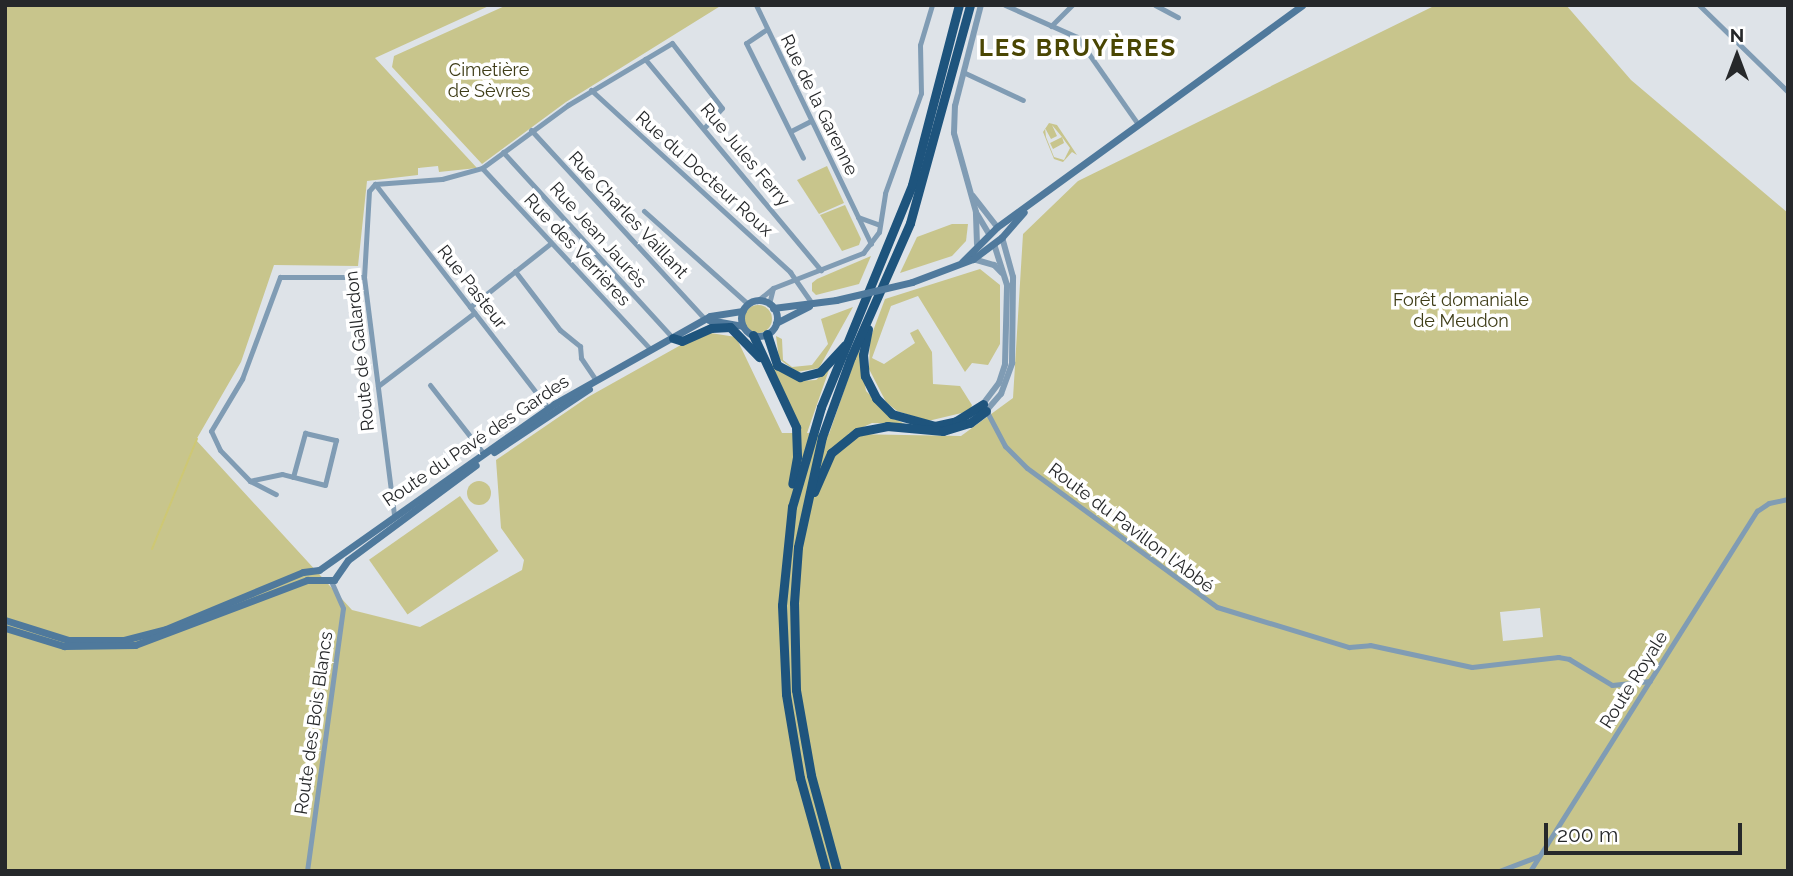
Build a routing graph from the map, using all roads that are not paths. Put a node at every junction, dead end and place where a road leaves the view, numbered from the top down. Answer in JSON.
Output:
{"nodes":[{"id":1,"x":756,"y":5,"type":"edge"},
{"id":2,"x":932,"y":5,"type":"edge"},
{"id":3,"x":959,"y":5,"type":"edge"},
{"id":4,"x":970,"y":5,"type":"edge"},
{"id":5,"x":981,"y":5,"type":"edge"},
{"id":6,"x":1005,"y":5,"type":"edge"},
{"id":7,"x":1024,"y":5,"type":"edge"},
{"id":8,"x":1072,"y":5,"type":"edge"},
{"id":9,"x":1155,"y":5,"type":"edge"},
{"id":10,"x":1302,"y":5,"type":"edge"},
{"id":11,"x":1699,"y":5,"type":"edge"},
{"id":12,"x":1019,"y":11,"type":"junction"},
{"id":13,"x":1178,"y":17,"type":"dead end"},
{"id":14,"x":1051,"y":26,"type":"junction"},
{"id":15,"x":767,"y":29,"type":"junction"},
{"id":16,"x":645,"y":59,"type":"junction"},
{"id":17,"x":963,"y":72,"type":"junction"},
{"id":18,"x":592,"y":90,"type":"junction"},
{"id":19,"x":1788,"y":92,"type":"edge"},
{"id":20,"x":1023,"y":100,"type":"dead end"},
{"id":21,"x":810,"y":121,"type":"junction"},
{"id":22,"x":1138,"y":124,"type":"junction"},
{"id":23,"x":705,"y":127,"type":"junction"},
{"id":24,"x":531,"y":131,"type":"junction"},
{"id":25,"x":791,"y":131,"type":"junction"},
{"id":26,"x":503,"y":152,"type":"junction"},
{"id":27,"x":803,"y":158,"type":"dead end"},
{"id":28,"x":482,"y":168,"type":"junction"},
{"id":29,"x":375,"y":184,"type":"junction"},
{"id":30,"x":970,"y":192,"type":"junction"},
{"id":31,"x":1026,"y":210,"type":"junction"},
{"id":32,"x":644,"y":211,"type":"dead end"},
{"id":33,"x":975,"y":212,"type":"junction"},
{"id":34,"x":881,"y":213,"type":"junction"},
{"id":35,"x":858,"y":217,"type":"junction"},
{"id":36,"x":871,"y":220,"type":"junction"},
{"id":37,"x":880,"y":225,"type":"junction"},
{"id":38,"x":998,"y":227,"type":"junction"},
{"id":39,"x":870,"y":232,"type":"junction"},
{"id":40,"x":989,"y":234,"type":"junction"},
{"id":41,"x":1002,"y":237,"type":"junction"},
{"id":42,"x":551,"y":243,"type":"junction"},
{"id":43,"x":977,"y":244,"type":"junction"},
{"id":44,"x":994,"y":244,"type":"junction"},
{"id":45,"x":973,"y":259,"type":"junction"},
{"id":46,"x":962,"y":262,"type":"junction"},
{"id":47,"x":821,"y":270,"type":"junction"},
{"id":48,"x":515,"y":271,"type":"junction"},
{"id":49,"x":1005,"y":275,"type":"junction"},
{"id":50,"x":364,"y":277,"type":"junction"},
{"id":51,"x":797,"y":279,"type":"junction"},
{"id":52,"x":773,"y":288,"type":"junction"},
{"id":53,"x":877,"y":298,"type":"junction"},
{"id":54,"x":757,"y":301,"type":"junction"},
{"id":55,"x":812,"y":304,"type":"junction"},
{"id":56,"x":771,"y":306,"type":"junction"},
{"id":57,"x":470,"y":307,"type":"junction"},
{"id":58,"x":745,"y":307,"type":"junction"},
{"id":59,"x":474,"y":313,"type":"junction"},
{"id":60,"x":705,"y":319,"type":"junction"},
{"id":61,"x":776,"y":323,"type":"junction"},
{"id":62,"x":742,"y":326,"type":"junction"},
{"id":63,"x":767,"y":334,"type":"junction"},
{"id":64,"x":753,"y":335,"type":"junction"},
{"id":65,"x":673,"y":338,"type":"junction"},
{"id":66,"x":846,"y":344,"type":"junction"},
{"id":67,"x":648,"y":351,"type":"junction"},
{"id":68,"x":766,"y":366,"type":"junction"},
{"id":69,"x":596,"y":380,"type":"junction"},
{"id":70,"x":430,"y":385,"type":"dead end"},
{"id":71,"x":378,"y":386,"type":"junction"},
{"id":72,"x":985,"y":407,"type":"junction"},
{"id":73,"x":548,"y":408,"type":"junction"},
{"id":74,"x":484,"y":454,"type":"junction"},
{"id":75,"x":293,"y":477,"type":"junction"},
{"id":76,"x":250,"y":481,"type":"junction"},
{"id":77,"x":276,"y":494,"type":"dead end"},
{"id":78,"x":1788,"y":499,"type":"edge"},
{"id":79,"x":792,"y":507,"type":"junction"},
{"id":80,"x":804,"y":509,"type":"junction"},
{"id":81,"x":394,"y":516,"type":"junction"},
{"id":82,"x":328,"y":561,"type":"junction"},
{"id":83,"x":319,"y":570,"type":"junction"},
{"id":84,"x":339,"y":571,"type":"junction"},
{"id":85,"x":327,"y":580,"type":"junction"},
{"id":86,"x":5,"y":620,"type":"edge"},
{"id":87,"x":5,"y":628,"type":"edge"},
{"id":88,"x":1650,"y":681,"type":"junction"},
{"id":89,"x":1540,"y":855,"type":"junction"},
{"id":90,"x":307,"y":871,"type":"edge"},
{"id":91,"x":826,"y":871,"type":"edge"},
{"id":92,"x":838,"y":871,"type":"edge"},
{"id":93,"x":1499,"y":871,"type":"edge"},
{"id":94,"x":1530,"y":871,"type":"edge"}],
"edges":[{"from":1,"to":15,"type":"street","name":"Rue de la Garenne"},
{"from":2,"to":34,"type":"street"},
{"from":3,"to":66,"type":"highway"},
{"from":4,"to":53,"type":"highway"},
{"from":5,"to":17,"type":"street"},
{"from":6,"to":12,"type":"street"},
{"from":7,"to":12,"type":"street"},
{"from":8,"to":14,"type":"street"},
{"from":9,"to":13,"type":"street"},
{"from":10,"to":22,"type":"main road"},
{"from":11,"to":19,"type":"street"},
{"from":12,"to":14,"type":"street"},
{"from":14,"to":22,"type":"street"},
{"from":15,"to":21,"type":"street","name":"Rue de la Garenne"},
{"from":15,"to":25,"type":"street"},
{"from":16,"to":18,"type":"street"},
{"from":16,"to":23,"type":"street","name":"Rue Jules Ferry"},
{"from":16,"to":23,"type":"street"},
{"from":17,"to":20,"type":"street"},
{"from":17,"to":30,"type":"street"},
{"from":18,"to":24,"type":"street"},
{"from":18,"to":51,"type":"street","name":"Rue du Docteur Roux"},
{"from":21,"to":25,"type":"street"},
{"from":21,"to":35,"type":"street","name":"Rue de la Garenne"},
{"from":22,"to":31,"type":"main road"},
{"from":23,"to":47,"type":"street","name":"Rue Jules Ferry"},
{"from":24,"to":26,"type":"street"},
{"from":24,"to":60,"type":"street","name":"Rue Charles Vaillant"},
{"from":25,"to":27,"type":"street"},
{"from":26,"to":28,"type":"street"},
{"from":26,"to":65,"type":"street","name":"Rue Jean Jaurès"},
{"from":28,"to":29,"type":"street"},
{"from":28,"to":42,"type":"street","name":"Rue des Verrières"},
{"from":29,"to":50,"type":"street","name":"Route de Gallardon"},
{"from":29,"to":57,"type":"street","name":"Rue Pasteur"},
{"from":30,"to":33,"type":"street"},
{"from":30,"to":38,"type":"street"},
{"from":31,"to":38,"type":"main road"},
{"from":31,"to":41,"type":"main road"},
{"from":32,"to":58,"type":"street"},
{"from":33,"to":40,"type":"street"},
{"from":33,"to":43,"type":"street"},
{"from":34,"to":36,"type":"street"},
{"from":34,"to":37,"type":"street"},
{"from":35,"to":36,"type":"street"},
{"from":35,"to":39,"type":"street","name":"Rue de la Garenne"},
{"from":36,"to":37,"type":"street"},
{"from":36,"to":39,"type":"street"},
{"from":37,"to":39,"type":"street"},
{"from":38,"to":40,"type":"main road"},
{"from":38,"to":41,"type":"main road"},
{"from":39,"to":47,"type":"street"},
{"from":40,"to":43,"type":"main road"},
{"from":40,"to":44,"type":"main road"},
{"from":41,"to":44,"type":"main road"},
{"from":41,"to":72,"type":"street"},
{"from":42,"to":48,"type":"street"},
{"from":42,"to":67,"type":"street","name":"Rue des Verrières"},
{"from":43,"to":46,"type":"main road"},
{"from":44,"to":45,"type":"main road"},
{"from":44,"to":49,"type":"street"},
{"from":45,"to":46,"type":"main road"},
{"from":45,"to":49,"type":"street"},
{"from":46,"to":55,"type":"main road","bridge":true},
{"from":47,"to":51,"type":"street"},
{"from":48,"to":57,"type":"street"},
{"from":48,"to":69,"type":"street"},
{"from":49,"to":72,"type":"street"},
{"from":50,"to":71,"type":"street","name":"Route de Gallardon"},
{"from":50,"to":76,"type":"street"},
{"from":51,"to":52,"type":"street"},
{"from":51,"to":55,"type":"street","name":"Rue du Docteur Roux"},
{"from":52,"to":54,"type":"street"},
{"from":52,"to":56,"type":"street"},
{"from":53,"to":72,"type":"highway"},
{"from":53,"to":80,"type":"highway"},
{"from":54,"to":56,"type":"main road"},
{"from":54,"to":58,"type":"main road"},
{"from":55,"to":56,"type":"main road"},
{"from":55,"to":61,"type":"main road"},
{"from":56,"to":61,"type":"main road"},
{"from":57,"to":59,"type":"street","name":"Rue Pasteur"},
{"from":58,"to":60,"type":"main road","name":"Route du Pavé des Gardes"},
{"from":58,"to":62,"type":"main road"},
{"from":59,"to":71,"type":"street"},
{"from":59,"to":73,"type":"street","name":"Rue Pasteur"},
{"from":60,"to":62,"type":"main road"},
{"from":60,"to":65,"type":"main road","name":"Route du Pavé des Gardes"},
{"from":61,"to":63,"type":"main road"},
{"from":62,"to":64,"type":"main road"},
{"from":63,"to":64,"type":"main road"},
{"from":63,"to":66,"type":"highway"},
{"from":64,"to":68,"type":"highway"},
{"from":65,"to":67,"type":"main road","name":"Route du Pavé des Gardes"},
{"from":65,"to":68,"type":"highway"},
{"from":66,"to":79,"type":"highway"},
{"from":67,"to":69,"type":"main road","name":"Route du Pavé des Gardes"},
{"from":67,"to":84,"type":"main road","name":"Route du Pavé des Gardes"},
{"from":68,"to":79,"type":"highway"},
{"from":69,"to":73,"type":"main road","name":"Route du Pavé des Gardes"},
{"from":70,"to":74,"type":"street"},
{"from":71,"to":81,"type":"street","name":"Route de Gallardon"},
{"from":72,"to":80,"type":"highway"},
{"from":72,"to":88,"type":"street","name":"Route du Pavillon l'Abbé"},
{"from":73,"to":74,"type":"main road","name":"Route du Pavé des Gardes"},
{"from":74,"to":81,"type":"main road","name":"Route du Pavé des Gardes"},
{"from":75,"to":75,"type":"street"},
{"from":75,"to":76,"type":"street"},
{"from":76,"to":77,"type":"street"},
{"from":78,"to":88,"type":"street","name":"Route Royale"},
{"from":79,"to":91,"type":"highway"},
{"from":80,"to":92,"type":"highway"},
{"from":81,"to":82,"type":"main road","name":"Route du Pavé des Gardes"},
{"from":82,"to":83,"type":"main road","name":"Route du Pavé des Gardes"},
{"from":82,"to":84,"type":"main road"},
{"from":83,"to":85,"type":"main road"},
{"from":83,"to":86,"type":"main road","name":"Route du Pavé des Gardes"},
{"from":84,"to":85,"type":"main road","name":"Route du Pavé des Gardes"},
{"from":85,"to":87,"type":"main road"},
{"from":85,"to":90,"type":"street","name":"Route des Bois Blancs"},
{"from":88,"to":89,"type":"street","name":"Route Royale"},
{"from":89,"to":93,"type":"street"},
{"from":89,"to":94,"type":"street","name":"Route Royale"}]}
